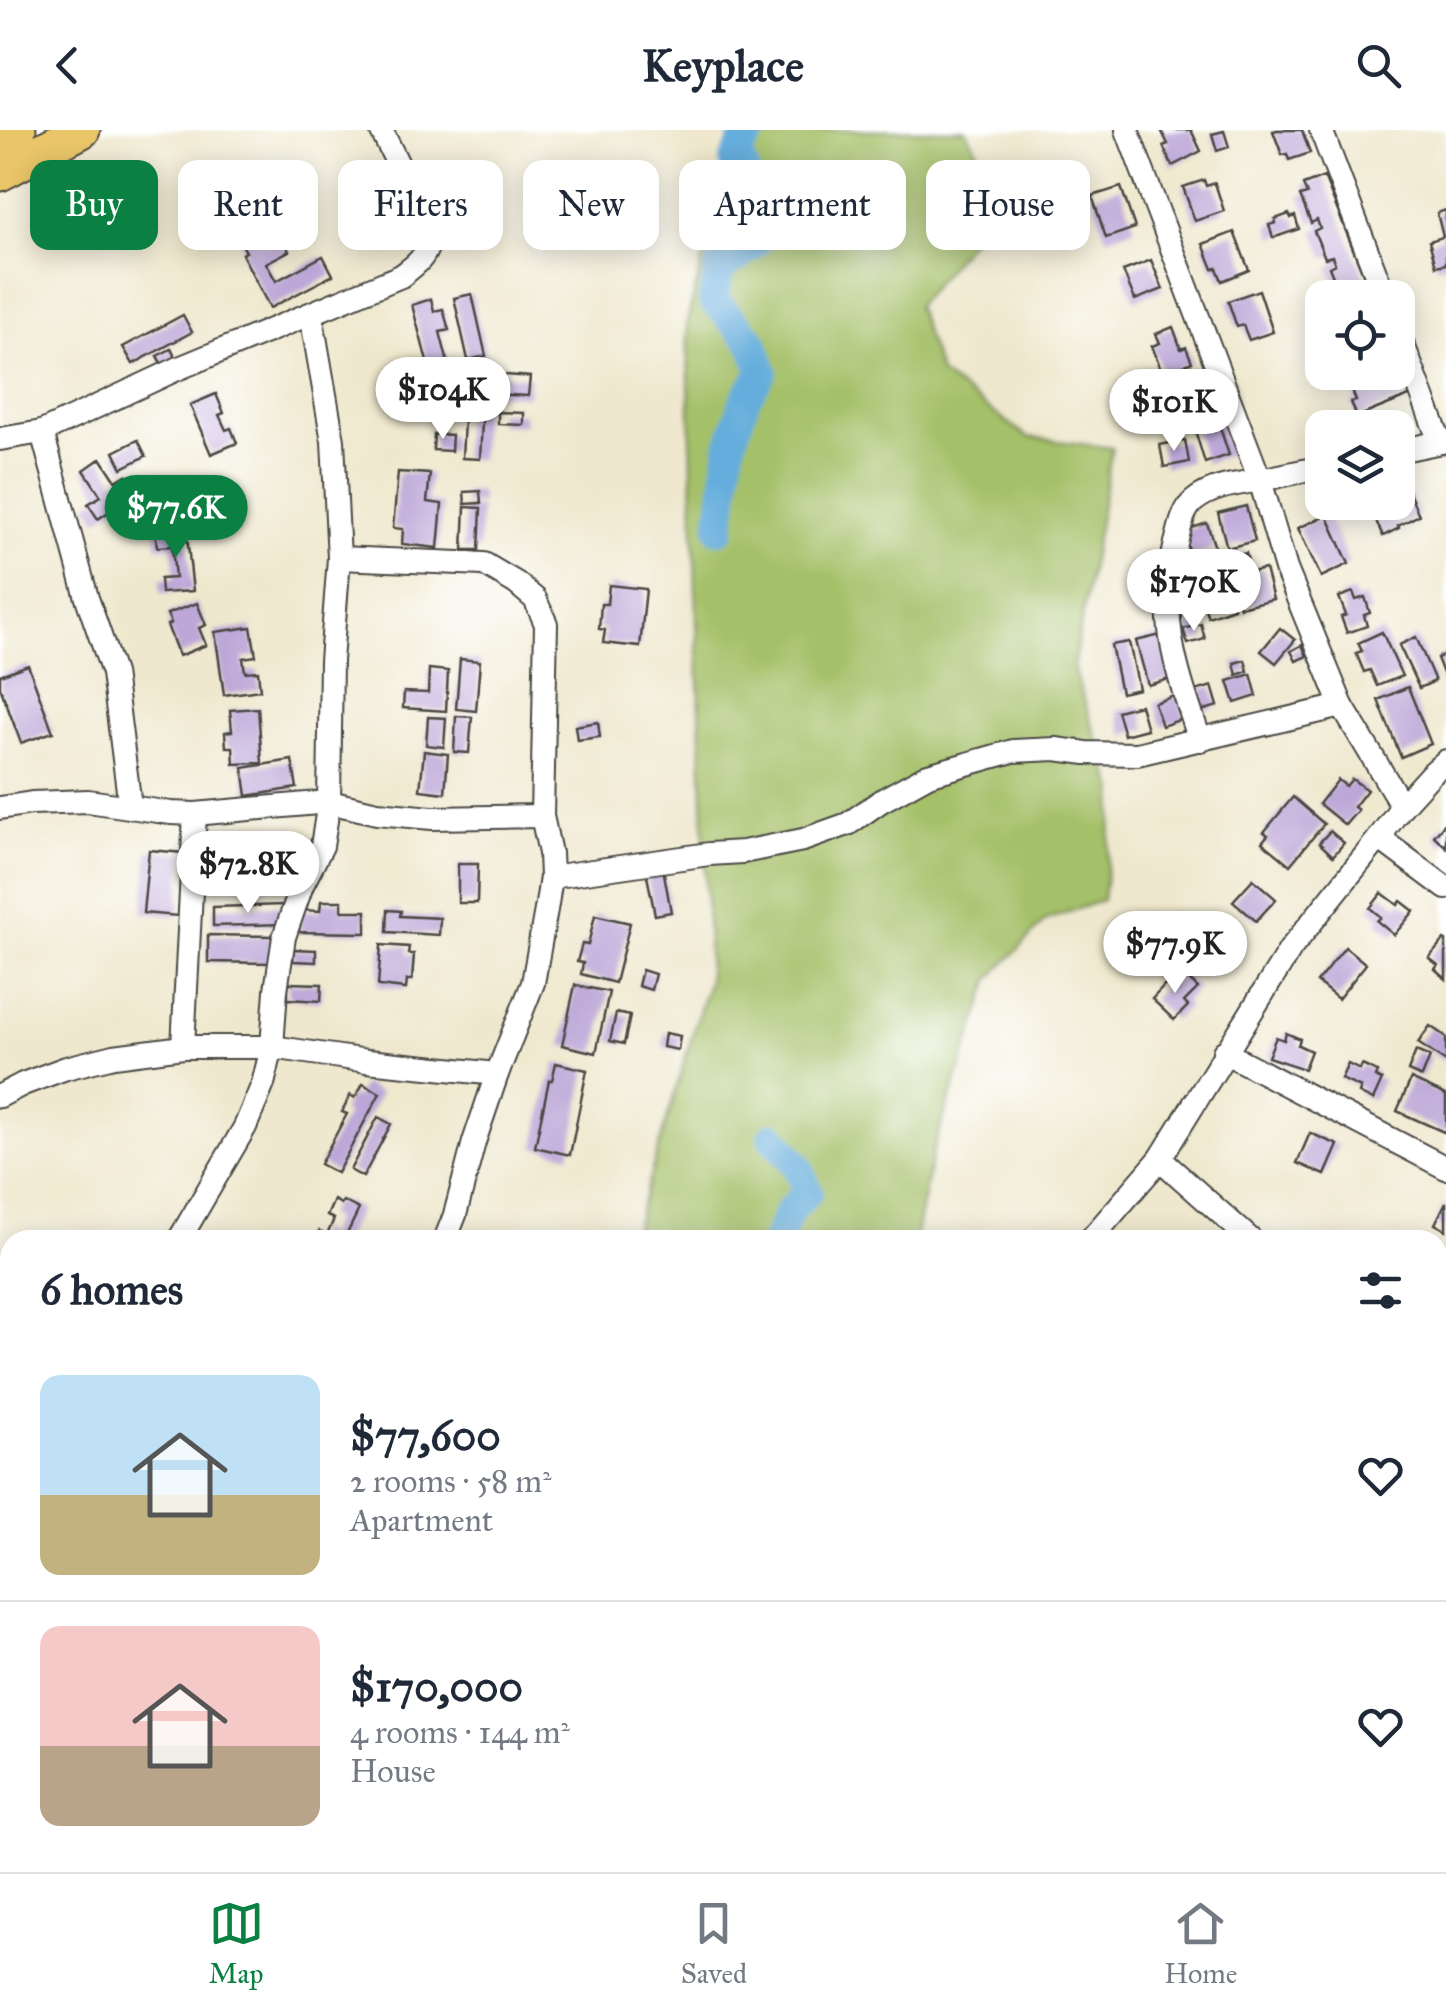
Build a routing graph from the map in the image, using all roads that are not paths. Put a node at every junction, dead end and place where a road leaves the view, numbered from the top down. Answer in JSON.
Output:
{"nodes":[{"id":1,"x":18,"y":130,"type":"edge"},
{"id":2,"x":82,"y":130,"type":"edge"},
{"id":3,"x":381,"y":130,"type":"edge"},
{"id":4,"x":1127,"y":130,"type":"edge"},
{"id":5,"x":1321,"y":130,"type":"edge"},
{"id":6,"x":0,"y":140,"type":"edge"},
{"id":7,"x":0,"y":173,"type":"edge"},
{"id":8,"x":1378,"y":280,"type":"edge"},
{"id":9,"x":311,"y":314,"type":"junction"},
{"id":10,"x":1415,"y":373,"type":"edge"},
{"id":11,"x":42,"y":432,"type":"junction"},
{"id":12,"x":0,"y":438,"type":"edge"},
{"id":13,"x":1443,"y":442,"type":"edge"},
{"id":14,"x":1415,"y":448,"type":"edge"},
{"id":15,"x":1305,"y":471,"type":"edge"},
{"id":16,"x":1260,"y":480,"type":"junction"},
{"id":17,"x":340,"y":558,"type":"junction"},
{"id":18,"x":1342,"y":706,"type":"junction"},
{"id":19,"x":1200,"y":740,"type":"junction"},
{"id":20,"x":1446,"y":761,"type":"edge"},
{"id":21,"x":329,"y":802,"type":"junction"},
{"id":22,"x":130,"y":806,"type":"junction"},
{"id":23,"x":1402,"y":806,"type":"junction"},
{"id":24,"x":0,"y":808,"type":"edge"},
{"id":25,"x":196,"y":814,"type":"junction"},
{"id":26,"x":542,"y":816,"type":"junction"},
{"id":27,"x":1379,"y":838,"type":"junction"},
{"id":28,"x":551,"y":877,"type":"junction"},
{"id":29,"x":1446,"y":888,"type":"edge"},
{"id":30,"x":184,"y":1047,"type":"junction"},
{"id":31,"x":272,"y":1047,"type":"junction"},
{"id":32,"x":1224,"y":1052,"type":"junction"},
{"id":33,"x":497,"y":1074,"type":"junction"},
{"id":34,"x":0,"y":1096,"type":"edge"},
{"id":35,"x":1160,"y":1159,"type":"junction"},
{"id":36,"x":1446,"y":1168,"type":"edge"},
{"id":37,"x":185,"y":1230,"type":"edge"},
{"id":38,"x":449,"y":1230,"type":"edge"},
{"id":39,"x":1099,"y":1230,"type":"edge"},
{"id":40,"x":1241,"y":1230,"type":"edge"}],
"edges":[{"from":1,"to":6,"type":"highway"},
{"from":2,"to":7,"type":"highway"},
{"from":3,"to":9,"type":"street"},
{"from":4,"to":16,"type":"street"},
{"from":5,"to":8,"type":"street"},
{"from":9,"to":11,"type":"street"},
{"from":9,"to":17,"type":"street"},
{"from":10,"to":13,"type":"street"},
{"from":11,"to":12,"type":"street"},
{"from":11,"to":22,"type":"street"},
{"from":13,"to":14,"type":"street"},
{"from":15,"to":16,"type":"street"},
{"from":16,"to":18,"type":"street"},
{"from":16,"to":19,"type":"street"},
{"from":17,"to":21,"type":"street"},
{"from":17,"to":26,"type":"street"},
{"from":18,"to":19,"type":"street"},
{"from":18,"to":23,"type":"street"},
{"from":19,"to":28,"type":"street"},
{"from":20,"to":23,"type":"street"},
{"from":21,"to":25,"type":"street"},
{"from":21,"to":26,"type":"street"},
{"from":21,"to":31,"type":"street"},
{"from":22,"to":24,"type":"street"},
{"from":22,"to":25,"type":"street"},
{"from":23,"to":27,"type":"street"},
{"from":25,"to":30,"type":"street"},
{"from":26,"to":28,"type":"street"},
{"from":27,"to":29,"type":"street"},
{"from":27,"to":32,"type":"street"},
{"from":28,"to":33,"type":"street"},
{"from":30,"to":31,"type":"street"},
{"from":30,"to":34,"type":"street"},
{"from":31,"to":33,"type":"street"},
{"from":31,"to":37,"type":"street"},
{"from":32,"to":35,"type":"street"},
{"from":32,"to":36,"type":"street"},
{"from":33,"to":38,"type":"street"},
{"from":35,"to":39,"type":"street"},
{"from":35,"to":40,"type":"street"}]}
